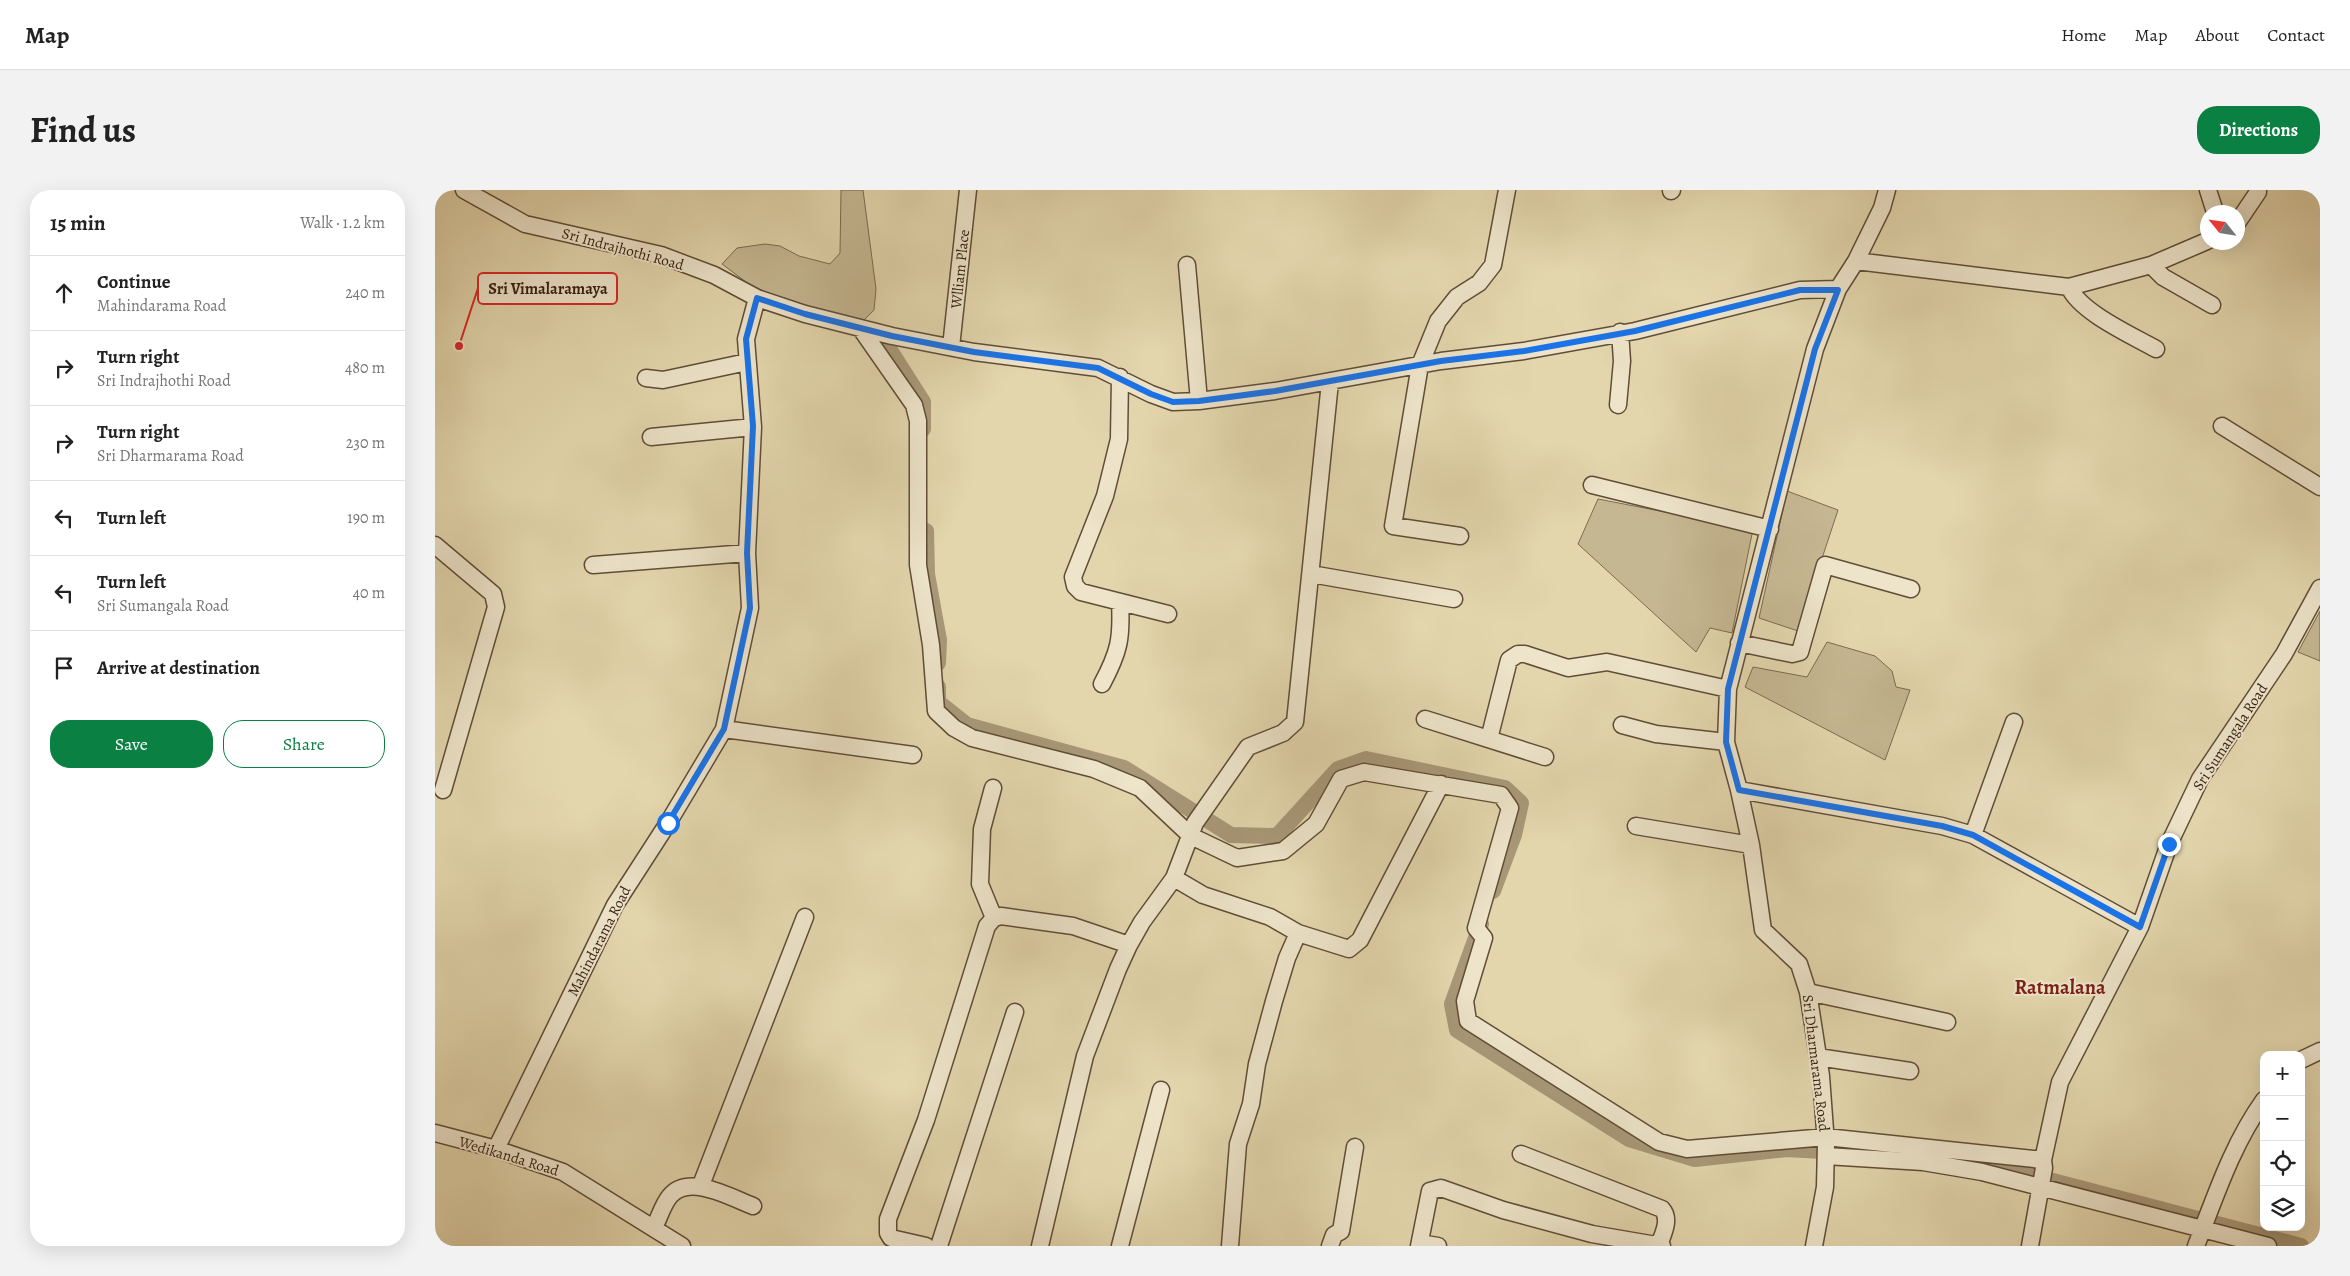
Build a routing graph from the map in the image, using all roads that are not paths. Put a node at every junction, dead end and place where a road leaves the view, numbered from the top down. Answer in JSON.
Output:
{"nodes":[{"id":1,"x":464,"y":190,"type":"edge"},
{"id":2,"x":968,"y":190,"type":"edge"},
{"id":3,"x":1507,"y":190,"type":"edge"},
{"id":4,"x":1887,"y":190,"type":"edge"},
{"id":5,"x":2208,"y":190,"type":"edge"},
{"id":6,"x":2258,"y":192,"type":"dead end"},
{"id":7,"x":2213,"y":205,"type":"edge"},
{"id":8,"x":2245,"y":211,"type":"edge"},
{"id":9,"x":2200,"y":244,"type":"edge"},
{"id":10,"x":1856,"y":261,"type":"junction"},
{"id":11,"x":1187,"y":265,"type":"dead end"},
{"id":12,"x":2151,"y":265,"type":"junction"},
{"id":13,"x":2069,"y":287,"type":"junction"},
{"id":14,"x":1838,"y":290,"type":"junction"},
{"id":15,"x":757,"y":298,"type":"junction"},
{"id":16,"x":2212,"y":305,"type":"dead end"},
{"id":17,"x":861,"y":329,"type":"junction"},
{"id":18,"x":1620,"y":332,"type":"junction"},
{"id":19,"x":951,"y":347,"type":"junction"},
{"id":20,"x":2155,"y":349,"type":"dead end"},
{"id":21,"x":747,"y":362,"type":"junction"},
{"id":22,"x":1420,"y":365,"type":"junction"},
{"id":23,"x":1120,"y":377,"type":"junction"},
{"id":24,"x":646,"y":378,"type":"dead end"},
{"id":25,"x":1331,"y":382,"type":"junction"},
{"id":26,"x":1199,"y":401,"type":"junction"},
{"id":27,"x":1618,"y":404,"type":"dead end"},
{"id":28,"x":753,"y":426,"type":"junction"},
{"id":29,"x":2222,"y":426,"type":"dead end"},
{"id":30,"x":651,"y":437,"type":"dead end"},
{"id":31,"x":1592,"y":485,"type":"dead end"},
{"id":32,"x":2320,"y":487,"type":"edge"},
{"id":33,"x":1771,"y":529,"type":"junction"},
{"id":34,"x":1460,"y":536,"type":"dead end"},
{"id":35,"x":435,"y":544,"type":"edge"},
{"id":36,"x":747,"y":553,"type":"junction"},
{"id":37,"x":593,"y":565,"type":"dead end"},
{"id":38,"x":1311,"y":574,"type":"junction"},
{"id":39,"x":2320,"y":588,"type":"edge"},
{"id":40,"x":1911,"y":589,"type":"dead end"},
{"id":41,"x":1454,"y":598,"type":"dead end"},
{"id":42,"x":1119,"y":602,"type":"junction"},
{"id":43,"x":1168,"y":614,"type":"dead end"},
{"id":44,"x":1739,"y":643,"type":"junction"},
{"id":45,"x":1102,"y":684,"type":"dead end"},
{"id":46,"x":1728,"y":689,"type":"junction"},
{"id":47,"x":1425,"y":719,"type":"dead end"},
{"id":48,"x":2014,"y":722,"type":"dead end"},
{"id":49,"x":1622,"y":724,"type":"dead end"},
{"id":50,"x":724,"y":729,"type":"junction"},
{"id":51,"x":1489,"y":739,"type":"junction"},
{"id":52,"x":1726,"y":742,"type":"junction"},
{"id":53,"x":913,"y":755,"type":"dead end"},
{"id":54,"x":1545,"y":757,"type":"dead end"},
{"id":55,"x":1441,"y":784,"type":"junction"},
{"id":56,"x":993,"y":788,"type":"dead end"},
{"id":57,"x":443,"y":790,"type":"dead end"},
{"id":58,"x":1739,"y":790,"type":"junction"},
{"id":59,"x":1635,"y":826,"type":"dead end"},
{"id":60,"x":1193,"y":830,"type":"junction"},
{"id":61,"x":1973,"y":835,"type":"junction"},
{"id":62,"x":1751,"y":845,"type":"junction"},
{"id":63,"x":1174,"y":878,"type":"junction"},
{"id":64,"x":805,"y":917,"type":"dead end"},
{"id":65,"x":993,"y":918,"type":"junction"},
{"id":66,"x":2140,"y":927,"type":"junction"},
{"id":67,"x":1298,"y":933,"type":"junction"},
{"id":68,"x":1129,"y":945,"type":"junction"},
{"id":69,"x":1808,"y":992,"type":"junction"},
{"id":70,"x":1015,"y":1012,"type":"dead end"},
{"id":71,"x":1947,"y":1022,"type":"dead end"},
{"id":72,"x":2320,"y":1051,"type":"edge"},
{"id":73,"x":1818,"y":1057,"type":"junction"},
{"id":74,"x":2305,"y":1058,"type":"edge"},
{"id":75,"x":1910,"y":1071,"type":"dead end"},
{"id":76,"x":1161,"y":1090,"type":"dead end"},
{"id":77,"x":2260,"y":1106,"type":"edge"},
{"id":78,"x":435,"y":1133,"type":"edge"},
{"id":79,"x":1355,"y":1147,"type":"dead end"},
{"id":80,"x":1826,"y":1148,"type":"junction"},
{"id":81,"x":496,"y":1149,"type":"junction"},
{"id":82,"x":1521,"y":1154,"type":"dead end"},
{"id":83,"x":2042,"y":1174,"type":"junction"},
{"id":84,"x":701,"y":1185,"type":"junction"},
{"id":85,"x":753,"y":1206,"type":"dead end"},
{"id":86,"x":2203,"y":1227,"type":"junction"},
{"id":87,"x":654,"y":1228,"type":"junction"},
{"id":88,"x":1419,"y":1245,"type":"edge"},
{"id":89,"x":683,"y":1246,"type":"edge"},
{"id":90,"x":925,"y":1246,"type":"edge"},
{"id":91,"x":939,"y":1246,"type":"edge"},
{"id":92,"x":1040,"y":1246,"type":"edge"},
{"id":93,"x":1120,"y":1246,"type":"edge"},
{"id":94,"x":1230,"y":1246,"type":"edge"},
{"id":95,"x":1330,"y":1246,"type":"edge"},
{"id":96,"x":1438,"y":1246,"type":"edge"},
{"id":97,"x":1661,"y":1246,"type":"edge"},
{"id":98,"x":1813,"y":1246,"type":"edge"},
{"id":99,"x":2030,"y":1246,"type":"edge"},
{"id":100,"x":2196,"y":1246,"type":"edge"},
{"id":101,"x":2268,"y":1246,"type":"edge"}],
"edges":[{"from":1,"to":15,"type":"street","name":"Sri Indrajhothi Road"},
{"from":2,"to":19,"type":"street","name":"Wlliam Place"},
{"from":3,"to":22,"type":"street"},
{"from":4,"to":10,"type":"street","name":"Sri Dharmarama Road"},
{"from":5,"to":7,"type":"street"},
{"from":6,"to":8,"type":"street"},
{"from":9,"to":12,"type":"street"},
{"from":10,"to":13,"type":"street"},
{"from":10,"to":14,"type":"street","name":"Sri Dharmarama Road"},
{"from":11,"to":26,"type":"street"},
{"from":12,"to":13,"type":"street"},
{"from":12,"to":16,"type":"street"},
{"from":13,"to":20,"type":"street"},
{"from":14,"to":18,"type":"street","name":"Sri Indrajhothi Road"},
{"from":14,"to":33,"type":"street","name":"Sri Dharmarama Road"},
{"from":15,"to":17,"type":"street","name":"Sri Indrajhothi Road"},
{"from":15,"to":21,"type":"street","name":"Mahindarama Road"},
{"from":17,"to":19,"type":"street","name":"Sri Indrajhothi Road"},
{"from":17,"to":60,"type":"street"},
{"from":18,"to":22,"type":"street","name":"Sri Indrajhothi Road"},
{"from":18,"to":27,"type":"street"},
{"from":19,"to":23,"type":"street","name":"Sri Indrajhothi Road"},
{"from":21,"to":24,"type":"street"},
{"from":21,"to":28,"type":"street","name":"Mahindarama Road"},
{"from":22,"to":25,"type":"street","name":"Sri Indrajhothi Road"},
{"from":22,"to":34,"type":"street"},
{"from":23,"to":26,"type":"street","name":"Sri Indrajhothi Road"},
{"from":23,"to":42,"type":"street"},
{"from":25,"to":26,"type":"street","name":"Sri Indrajhothi Road"},
{"from":25,"to":38,"type":"street"},
{"from":28,"to":30,"type":"street"},
{"from":28,"to":36,"type":"street","name":"Mahindarama Road"},
{"from":29,"to":32,"type":"street"},
{"from":31,"to":33,"type":"street"},
{"from":33,"to":44,"type":"street","name":"Sri Dharmarama Road"},
{"from":35,"to":57,"type":"street"},
{"from":36,"to":37,"type":"street"},
{"from":36,"to":50,"type":"street","name":"Mahindarama Road"},
{"from":38,"to":41,"type":"street"},
{"from":38,"to":60,"type":"street"},
{"from":39,"to":66,"type":"street","name":"Sri Sumangala Road"},
{"from":40,"to":44,"type":"street"},
{"from":42,"to":43,"type":"street"},
{"from":42,"to":45,"type":"street"},
{"from":44,"to":46,"type":"street","name":"Sri Dharmarama Road"},
{"from":46,"to":51,"type":"street"},
{"from":46,"to":52,"type":"street","name":"Sri Dharmarama Road"},
{"from":47,"to":51,"type":"street"},
{"from":48,"to":61,"type":"street"},
{"from":49,"to":52,"type":"street"},
{"from":50,"to":53,"type":"street"},
{"from":50,"to":81,"type":"street","name":"Mahindarama Road"},
{"from":51,"to":54,"type":"street"},
{"from":52,"to":58,"type":"street","name":"Sri Dharmarama Road"},
{"from":55,"to":60,"type":"street"},
{"from":55,"to":67,"type":"street"},
{"from":55,"to":80,"type":"street"},
{"from":56,"to":65,"type":"street"},
{"from":58,"to":61,"type":"street"},
{"from":58,"to":62,"type":"street","name":"Sri Dharmarama Road"},
{"from":59,"to":62,"type":"street"},
{"from":60,"to":63,"type":"street"},
{"from":61,"to":66,"type":"street"},
{"from":62,"to":69,"type":"street","name":"Sri Dharmarama Road"},
{"from":63,"to":67,"type":"street"},
{"from":63,"to":68,"type":"street"},
{"from":64,"to":84,"type":"street"},
{"from":65,"to":68,"type":"street"},
{"from":65,"to":90,"type":"street"},
{"from":66,"to":83,"type":"street","name":"Sri Sumangala Road"},
{"from":67,"to":94,"type":"street"},
{"from":68,"to":92,"type":"street"},
{"from":69,"to":71,"type":"street"},
{"from":69,"to":73,"type":"street","name":"Sri Dharmarama Road"},
{"from":70,"to":91,"type":"street"},
{"from":72,"to":74,"type":"street"},
{"from":73,"to":75,"type":"street"},
{"from":73,"to":80,"type":"street","name":"Sri Dharmarama Road"},
{"from":76,"to":93,"type":"street"},
{"from":77,"to":86,"type":"street"},
{"from":78,"to":81,"type":"street","name":"Wedikanda Road"},
{"from":79,"to":95,"type":"street"},
{"from":80,"to":83,"type":"street"},
{"from":80,"to":83,"type":"street"},
{"from":80,"to":98,"type":"street","name":"Sri Dharmarama Road"},
{"from":81,"to":87,"type":"street","name":"Wedikanda Road"},
{"from":82,"to":97,"type":"street"},
{"from":83,"to":86,"type":"street"},
{"from":83,"to":99,"type":"street","name":"Sri Sumangala Road"},
{"from":84,"to":85,"type":"street"},
{"from":84,"to":87,"type":"street"},
{"from":86,"to":100,"type":"street"},
{"from":86,"to":101,"type":"street"},
{"from":87,"to":89,"type":"street","name":"Wedikanda Road"},
{"from":88,"to":96,"type":"street"},
{"from":88,"to":97,"type":"street"}]}
